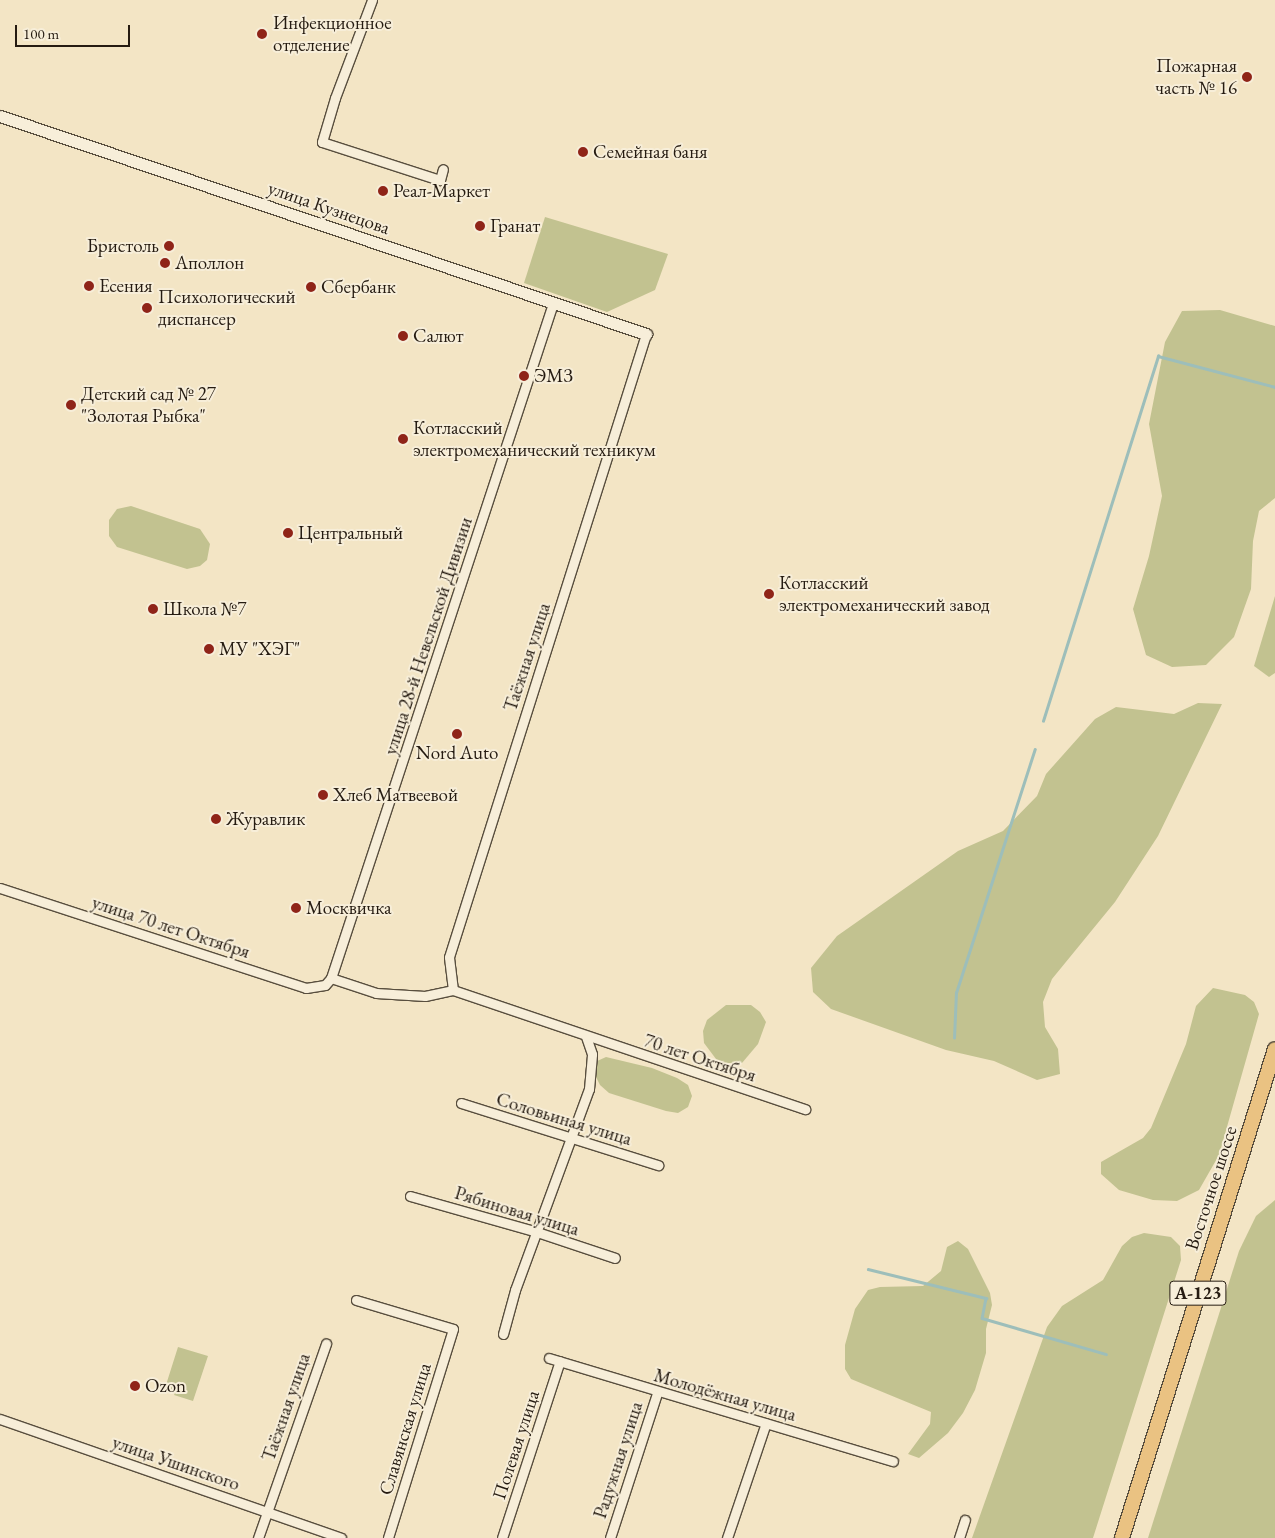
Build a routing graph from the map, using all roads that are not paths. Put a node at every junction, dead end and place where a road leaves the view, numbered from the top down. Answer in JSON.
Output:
{"nodes":[{"id":1,"x":372,"y":0,"type":"edge"},
{"id":2,"x":0,"y":116,"type":"edge"},
{"id":3,"x":443,"y":169,"type":"dead end"},
{"id":4,"x":553,"y":303,"type":"junction"},
{"id":5,"x":646,"y":334,"type":"joint"},
{"id":6,"x":0,"y":888,"type":"edge"},
{"id":7,"x":331,"y":978,"type":"junction"},
{"id":8,"x":453,"y":990,"type":"junction"},
{"id":9,"x":586,"y":1037,"type":"junction"},
{"id":10,"x":1275,"y":1049,"type":"edge"},
{"id":11,"x":461,"y":1103,"type":"dead end"},
{"id":12,"x":805,"y":1109,"type":"dead end"},
{"id":13,"x":570,"y":1137,"type":"junction"},
{"id":14,"x":658,"y":1165,"type":"dead end"},
{"id":15,"x":410,"y":1196,"type":"dead end"},
{"id":16,"x":537,"y":1232,"type":"junction"},
{"id":17,"x":615,"y":1258,"type":"dead end"},
{"id":18,"x":356,"y":1300,"type":"dead end"},
{"id":19,"x":503,"y":1334,"type":"dead end"},
{"id":20,"x":326,"y":1344,"type":"dead end"},
{"id":21,"x":549,"y":1358,"type":"dead end"},
{"id":22,"x":560,"y":1361,"type":"junction"},
{"id":23,"x":657,"y":1393,"type":"junction"},
{"id":24,"x":0,"y":1419,"type":"edge"},
{"id":25,"x":766,"y":1423,"type":"junction"},
{"id":26,"x":893,"y":1461,"type":"dead end"},
{"id":27,"x":267,"y":1512,"type":"junction"},
{"id":28,"x":965,"y":1520,"type":"dead end"},
{"id":29,"x":258,"y":1538,"type":"edge"},
{"id":30,"x":341,"y":1538,"type":"edge"},
{"id":31,"x":388,"y":1538,"type":"edge"},
{"id":32,"x":502,"y":1538,"type":"edge"},
{"id":33,"x":610,"y":1538,"type":"edge"},
{"id":34,"x":726,"y":1538,"type":"edge"},
{"id":35,"x":959,"y":1538,"type":"edge"},
{"id":36,"x":1122,"y":1538,"type":"edge"}],
"edges":[{"from":1,"to":3,"type":"street"},
{"from":2,"to":4,"type":"street","name":"улица Кузнецова"},
{"from":4,"to":5,"type":"street","name":"улица Кузнецова"},
{"from":4,"to":7,"type":"street","name":"улица 28-й Невельской Дивизии"},
{"from":5,"to":8,"type":"street","name":"Таёжная улица"},
{"from":6,"to":7,"type":"street","name":"улица 70 лет Октября"},
{"from":7,"to":8,"type":"street"},
{"from":8,"to":9,"type":"street","name":"70 лет Октября"},
{"from":9,"to":12,"type":"street","name":"70 лет Октября"},
{"from":9,"to":13,"type":"street"},
{"from":10,"to":36,"type":"main road","name":"Восточное шоссе","number":"А-123"},
{"from":11,"to":13,"type":"street","name":"Соловьиная улица"},
{"from":13,"to":14,"type":"street","name":"Соловьиная улица"},
{"from":13,"to":16,"type":"street"},
{"from":15,"to":16,"type":"street","name":"Рябиновая улица"},
{"from":16,"to":17,"type":"street","name":"Рябиновая улица"},
{"from":16,"to":19,"type":"street"},
{"from":18,"to":31,"type":"street","name":"Славянская улица"},
{"from":20,"to":27,"type":"street","name":"Таёжная улица"},
{"from":21,"to":22,"type":"street","name":"Молодёжная улица"},
{"from":22,"to":23,"type":"street","name":"Молодёжная улица"},
{"from":22,"to":32,"type":"street","name":"Полевая улица"},
{"from":23,"to":25,"type":"street","name":"Молодёжная улица"},
{"from":23,"to":33,"type":"street","name":"Радужная улица"},
{"from":24,"to":27,"type":"street","name":"улица Ушинского"},
{"from":25,"to":26,"type":"street","name":"Молодёжная улица"},
{"from":25,"to":34,"type":"street"},
{"from":27,"to":29,"type":"street","name":"Таёжная улица"},
{"from":27,"to":30,"type":"street","name":"улица Ушинского"},
{"from":28,"to":35,"type":"street"}]}
